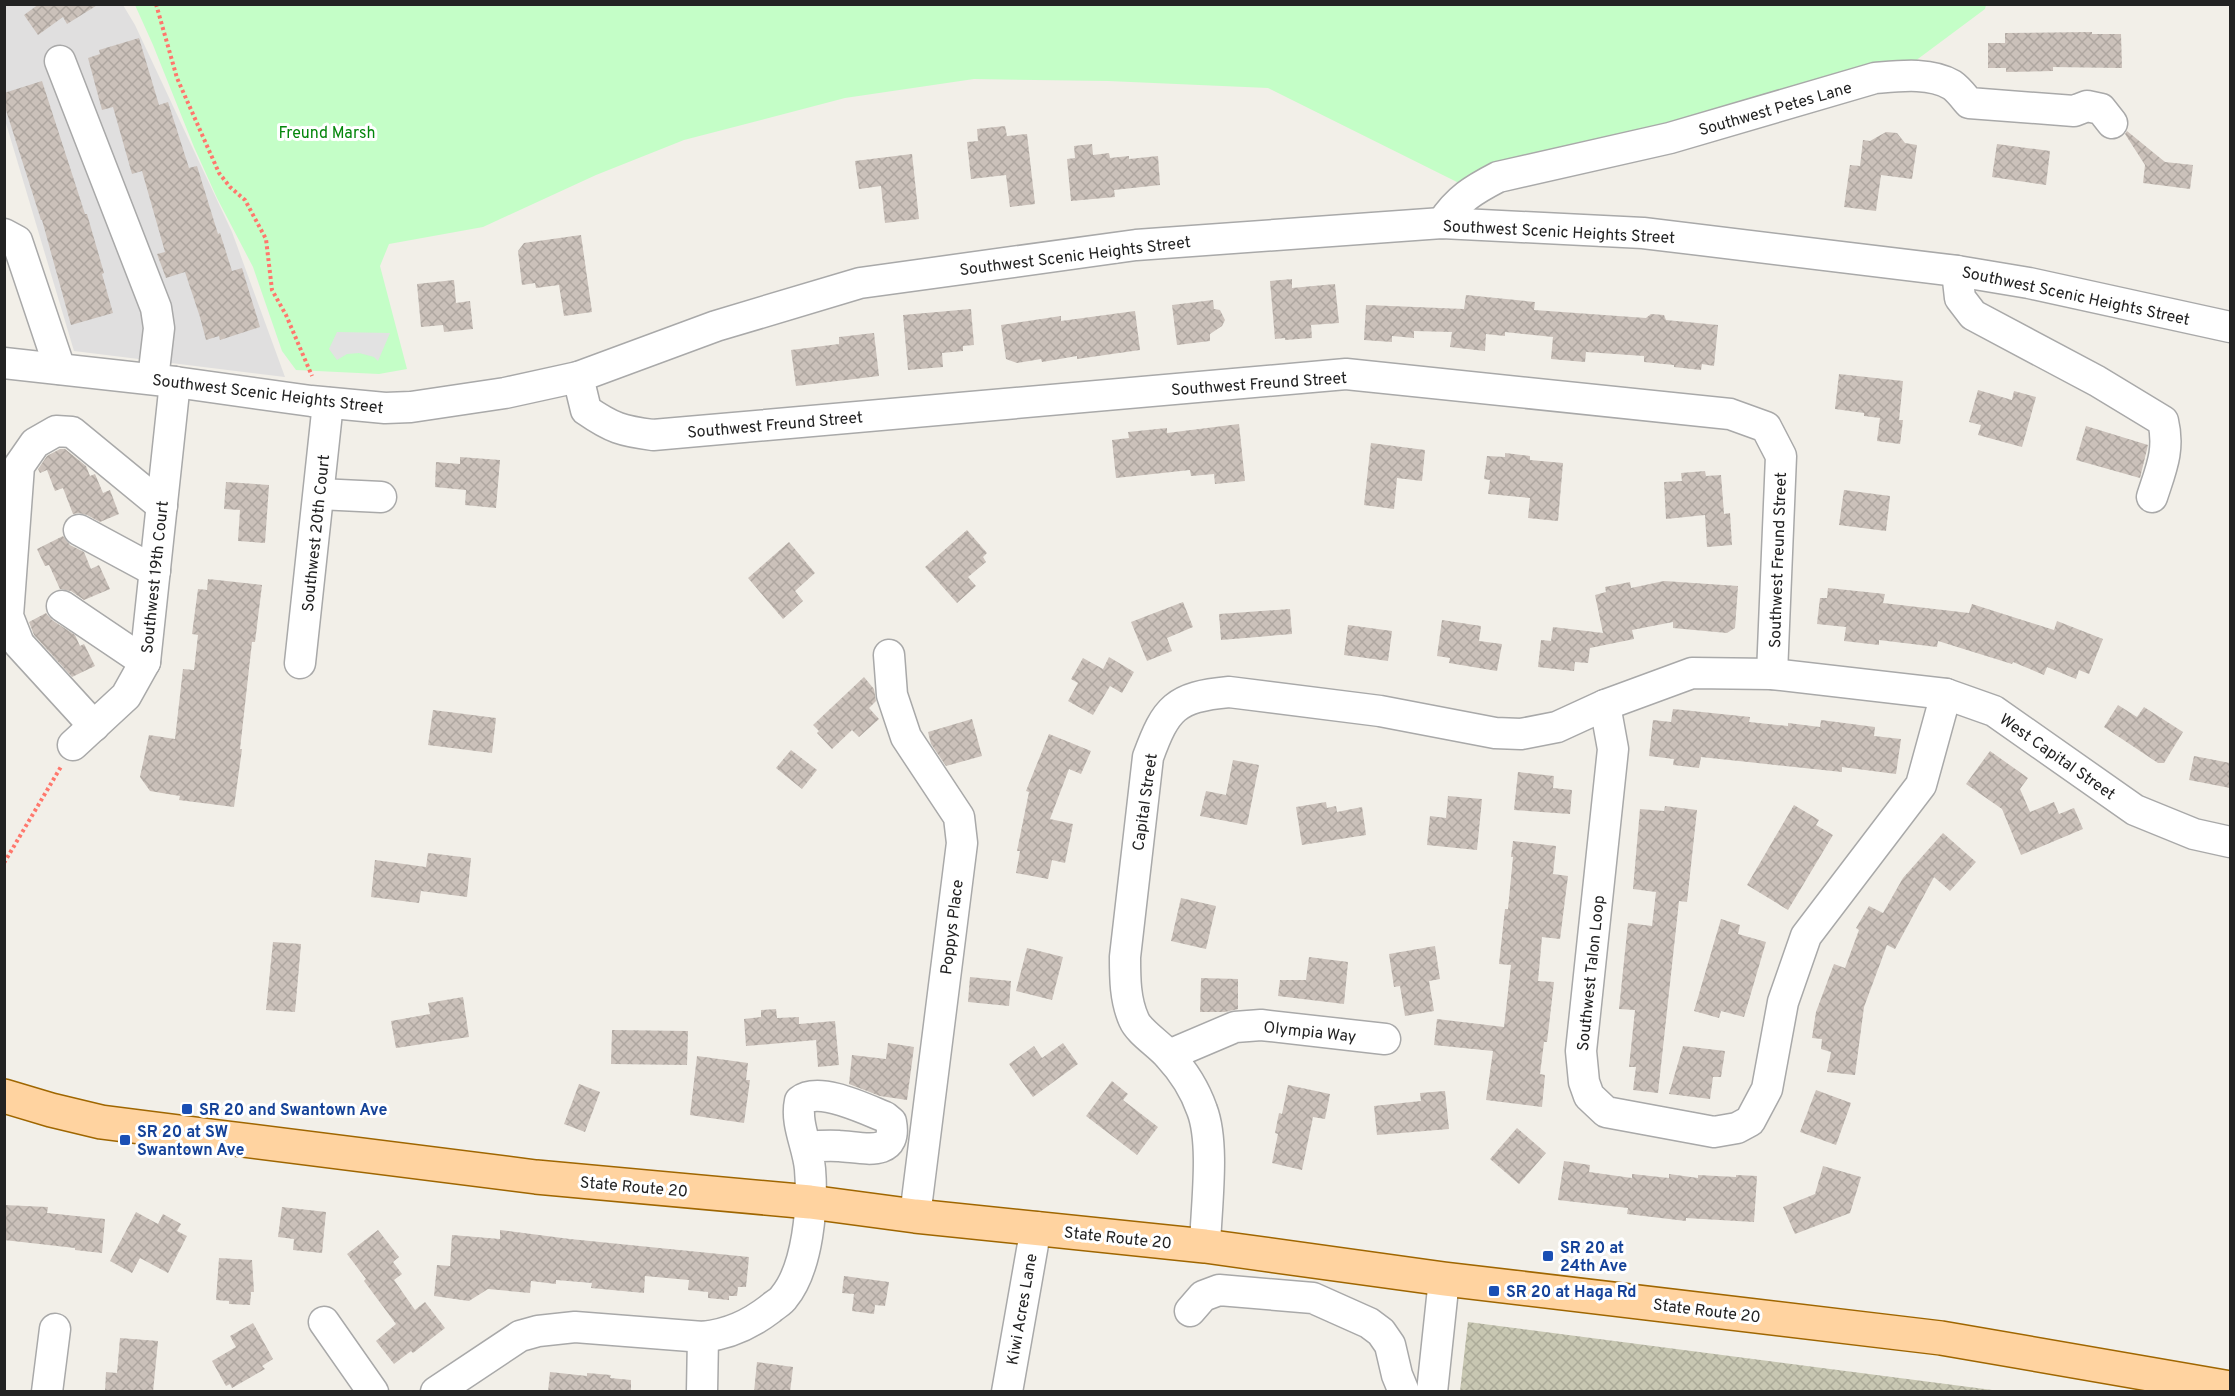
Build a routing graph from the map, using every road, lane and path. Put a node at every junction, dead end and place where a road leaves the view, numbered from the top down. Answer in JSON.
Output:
{"nodes":[{"id":1,"x":156,"y":4,"type":"edge"},
{"id":2,"x":60,"y":61,"type":"dead end"},
{"id":3,"x":2112,"y":123,"type":"dead end"},
{"id":4,"x":1443,"y":223,"type":"junction"},
{"id":5,"x":4,"y":234,"type":"edge"},
{"id":6,"x":1957,"y":271,"type":"junction"},
{"id":7,"x":2230,"y":327,"type":"edge"},
{"id":8,"x":4,"y":363,"type":"edge"},
{"id":9,"x":60,"y":369,"type":"junction"},
{"id":10,"x":588,"y":373,"type":"junction"},
{"id":11,"x":164,"y":380,"type":"junction"},
{"id":12,"x":320,"y":402,"type":"junction"},
{"id":13,"x":319,"y":494,"type":"junction"},
{"id":14,"x":2152,"y":496,"type":"dead end"},
{"id":15,"x":381,"y":497,"type":"dead end"},
{"id":16,"x":162,"y":506,"type":"junction"},
{"id":17,"x":79,"y":530,"type":"dead end"},
{"id":18,"x":155,"y":571,"type":"junction"},
{"id":19,"x":62,"y":606,"type":"dead end"},
{"id":20,"x":889,"y":655,"type":"dead end"},
{"id":21,"x":145,"y":662,"type":"junction"},
{"id":22,"x":300,"y":663,"type":"dead end"},
{"id":23,"x":1772,"y":674,"type":"junction"},
{"id":24,"x":1946,"y":694,"type":"junction"},
{"id":25,"x":1605,"y":705,"type":"junction"},
{"id":26,"x":84,"y":736,"type":"junction"},
{"id":27,"x":2230,"y":842,"type":"edge"},
{"id":28,"x":4,"y":863,"type":"edge"},
{"id":29,"x":1385,"y":1039,"type":"dead end"},
{"id":30,"x":1169,"y":1055,"type":"junction"},
{"id":31,"x":4,"y":1096,"type":"edge"},
{"id":32,"x":806,"y":1147,"type":"dead end"},
{"id":33,"x":810,"y":1202,"type":"junction"},
{"id":34,"x":915,"y":1216,"type":"junction"},
{"id":35,"x":1036,"y":1227,"type":"junction"},
{"id":36,"x":1205,"y":1246,"type":"junction"},
{"id":37,"x":1444,"y":1279,"type":"junction"},
{"id":38,"x":1190,"y":1311,"type":"dead end"},
{"id":39,"x":324,"y":1322,"type":"dead end"},
{"id":40,"x":55,"y":1329,"type":"dead end"},
{"id":41,"x":703,"y":1337,"type":"junction"},
{"id":42,"x":2230,"y":1388,"type":"edge"},
{"id":43,"x":47,"y":1392,"type":"edge"},
{"id":44,"x":373,"y":1392,"type":"edge"},
{"id":45,"x":436,"y":1392,"type":"edge"},
{"id":46,"x":702,"y":1392,"type":"edge"},
{"id":47,"x":1007,"y":1392,"type":"edge"},
{"id":48,"x":1404,"y":1392,"type":"edge"},
{"id":49,"x":1432,"y":1392,"type":"edge"}],
"edges":[{"from":1,"to":12,"type":"path"},
{"from":2,"to":11,"type":"street","name":"Southwest 19th Court"},
{"from":3,"to":4,"type":"street","name":"Southwest Petes Lane"},
{"from":4,"to":6,"type":"street","name":"Southwest Scenic Heights Street"},
{"from":4,"to":10,"type":"street","name":"Southwest Scenic Heights Street"},
{"from":5,"to":9,"type":"street"},
{"from":6,"to":7,"type":"street","name":"Southwest Scenic Heights Street"},
{"from":6,"to":14,"type":"street"},
{"from":8,"to":9,"type":"street","name":"Southwest Scenic Heights Street"},
{"from":9,"to":11,"type":"street","name":"Southwest Scenic Heights Street"},
{"from":10,"to":12,"type":"street","name":"Southwest Scenic Heights Street"},
{"from":10,"to":23,"type":"street","name":"Southwest Freund Street"},
{"from":11,"to":12,"type":"street","name":"Southwest Scenic Heights Street"},
{"from":11,"to":16,"type":"street","name":"Southwest 19th Court"},
{"from":12,"to":13,"type":"street","name":"Southwest 20th Court"},
{"from":13,"to":15,"type":"street"},
{"from":13,"to":22,"type":"street","name":"Southwest 20th Court"},
{"from":16,"to":18,"type":"street","name":"Southwest 19th Court"},
{"from":16,"to":26,"type":"street"},
{"from":17,"to":18,"type":"street"},
{"from":18,"to":21,"type":"street","name":"Southwest 19th Court"},
{"from":19,"to":21,"type":"street"},
{"from":20,"to":34,"type":"street","name":"Poppys Place"},
{"from":21,"to":26,"type":"street","name":"Southwest 19th Court"},
{"from":23,"to":24,"type":"street","name":"West Capital Street"},
{"from":23,"to":25,"type":"street","name":"Capital Street"},
{"from":24,"to":25,"type":"street","name":"Southwest Talon Loop"},
{"from":24,"to":27,"type":"street","name":"West Capital Street"},
{"from":25,"to":30,"type":"street","name":"Capital Street"},
{"from":26,"to":28,"type":"path"},
{"from":29,"to":30,"type":"street","name":"Olympia Way"},
{"from":30,"to":36,"type":"street","name":"Capital Street"},
{"from":31,"to":33,"type":"main road","name":"State Route 20"},
{"from":32,"to":33,"type":"street"},
{"from":33,"to":34,"type":"main road","name":"State Route 20"},
{"from":33,"to":41,"type":"street"},
{"from":34,"to":35,"type":"main road","name":"State Route 20"},
{"from":35,"to":36,"type":"main road","name":"State Route 20"},
{"from":35,"to":47,"type":"street","name":"Kiwi Acres Lane"},
{"from":36,"to":37,"type":"main road","name":"State Route 20"},
{"from":37,"to":42,"type":"main road","name":"State Route 20"},
{"from":37,"to":49,"type":"street"},
{"from":38,"to":48,"type":"street"},
{"from":39,"to":44,"type":"street"},
{"from":40,"to":43,"type":"street"},
{"from":41,"to":45,"type":"street"},
{"from":41,"to":46,"type":"street"}]}
